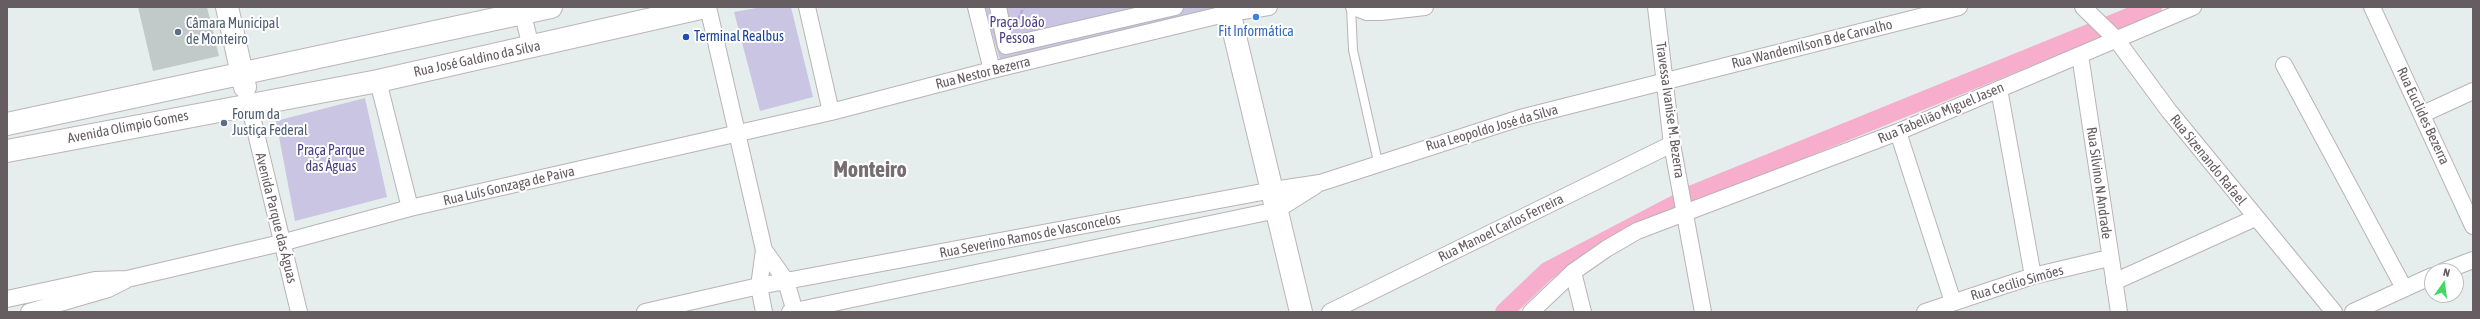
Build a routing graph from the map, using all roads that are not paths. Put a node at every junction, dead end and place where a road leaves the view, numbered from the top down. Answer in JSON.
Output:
{"nodes":[{"id":1,"x":227,"y":7,"type":"edge"},
{"id":2,"x":551,"y":7,"type":"edge"},
{"id":3,"x":706,"y":7,"type":"edge"},
{"id":4,"x":807,"y":7,"type":"edge"},
{"id":5,"x":976,"y":7,"type":"edge"},
{"id":6,"x":998,"y":7,"type":"edge"},
{"id":7,"x":1175,"y":7,"type":"edge"},
{"id":8,"x":1269,"y":7,"type":"edge"},
{"id":9,"x":1352,"y":7,"type":"edge"},
{"id":10,"x":1425,"y":7,"type":"edge"},
{"id":11,"x":1656,"y":7,"type":"edge"},
{"id":12,"x":1959,"y":7,"type":"edge"},
{"id":13,"x":2083,"y":7,"type":"edge"},
{"id":14,"x":2194,"y":7,"type":"edge"},
{"id":15,"x":2372,"y":7,"type":"edge"},
{"id":16,"x":522,"y":10,"type":"edge"},
{"id":17,"x":1228,"y":10,"type":"edge"},
{"id":18,"x":2116,"y":40,"type":"junction"},
{"id":19,"x":531,"y":47,"type":"junction"},
{"id":20,"x":2080,"y":55,"type":"junction"},
{"id":21,"x":2284,"y":65,"type":"dead end"},
{"id":22,"x":992,"y":70,"type":"junction"},
{"id":23,"x":242,"y":74,"type":"junction"},
{"id":24,"x":378,"y":80,"type":"junction"},
{"id":25,"x":1665,"y":81,"type":"junction"},
{"id":26,"x":1999,"y":89,"type":"junction"},
{"id":27,"x":2473,"y":90,"type":"edge"},
{"id":28,"x":249,"y":104,"type":"junction"},
{"id":29,"x":831,"y":112,"type":"junction"},
{"id":30,"x":2423,"y":114,"type":"junction"},
{"id":31,"x":15,"y":122,"type":"edge"},
{"id":32,"x":1898,"y":132,"type":"junction"},
{"id":33,"x":738,"y":134,"type":"junction"},
{"id":34,"x":1672,"y":144,"type":"junction"},
{"id":35,"x":30,"y":146,"type":"junction"},
{"id":36,"x":7,"y":151,"type":"edge"},
{"id":37,"x":1378,"y":162,"type":"junction"},
{"id":38,"x":1275,"y":200,"type":"junction"},
{"id":39,"x":410,"y":208,"type":"junction"},
{"id":40,"x":1685,"y":213,"type":"junction"},
{"id":41,"x":2255,"y":218,"type":"junction"},
{"id":42,"x":2473,"y":226,"type":"edge"},
{"id":43,"x":281,"y":242,"type":"junction"},
{"id":44,"x":764,"y":250,"type":"junction"},
{"id":45,"x":912,"y":258,"type":"junction"},
{"id":46,"x":2110,"y":258,"type":"junction"},
{"id":47,"x":1573,"y":272,"type":"junction"},
{"id":48,"x":2033,"y":276,"type":"junction"},
{"id":49,"x":128,"y":279,"type":"junction"},
{"id":50,"x":2424,"y":279,"type":"edge"},
{"id":51,"x":786,"y":280,"type":"junction"},
{"id":52,"x":2114,"y":282,"type":"junction"},
{"id":53,"x":918,"y":284,"type":"junction"},
{"id":54,"x":759,"y":286,"type":"junction"},
{"id":55,"x":51,"y":288,"type":"junction"},
{"id":56,"x":2404,"y":288,"type":"junction"},
{"id":57,"x":7,"y":299,"type":"edge"},
{"id":58,"x":1953,"y":302,"type":"junction"},
{"id":59,"x":56,"y":309,"type":"edge"},
{"id":60,"x":29,"y":312,"type":"edge"},
{"id":61,"x":298,"y":312,"type":"edge"},
{"id":62,"x":645,"y":312,"type":"edge"},
{"id":63,"x":764,"y":312,"type":"edge"},
{"id":64,"x":793,"y":312,"type":"edge"},
{"id":65,"x":1301,"y":312,"type":"edge"},
{"id":66,"x":1330,"y":312,"type":"edge"},
{"id":67,"x":1531,"y":312,"type":"edge"},
{"id":68,"x":1583,"y":312,"type":"edge"},
{"id":69,"x":1703,"y":312,"type":"edge"},
{"id":70,"x":1925,"y":312,"type":"edge"},
{"id":71,"x":2118,"y":312,"type":"edge"},
{"id":72,"x":2334,"y":312,"type":"edge"},
{"id":73,"x":2353,"y":312,"type":"edge"}],
"edges":[{"from":1,"to":23,"type":"main road","name":"Avenida Parque das Águas"},
{"from":2,"to":16,"type":"main road"},
{"from":3,"to":19,"type":"main road","name":"Rua José Galdino da Silva"},
{"from":3,"to":33,"type":"street"},
{"from":4,"to":29,"type":"street"},
{"from":5,"to":22,"type":"street"},
{"from":6,"to":7,"type":"street"},
{"from":8,"to":17,"type":"street","name":"Rua Nestor Bezerra"},
{"from":9,"to":10,"type":"street"},
{"from":9,"to":37,"type":"lane"},
{"from":11,"to":25,"type":"street","name":"Travessa Ivanise M. Bezerra"},
{"from":12,"to":25,"type":"street","name":"Rua Wandemilson B de Carvalho"},
{"from":13,"to":18,"type":"street","name":"Rua Sizenando Rafael"},
{"from":14,"to":18,"type":"street","name":"Rua Tabelião Miguel Jasen"},
{"from":15,"to":30,"type":"street","name":"Rua Euclides Bezerra"},
{"from":16,"to":19,"type":"street"},
{"from":16,"to":23,"type":"main road"},
{"from":17,"to":22,"type":"street","name":"Rua Nestor Bezerra"},
{"from":17,"to":38,"type":"main road"},
{"from":18,"to":20,"type":"street","name":"Rua Tabelião Miguel Jasen"},
{"from":18,"to":41,"type":"street","name":"Rua Sizenando Rafael"},
{"from":19,"to":24,"type":"main road","name":"Rua José Galdino da Silva"},
{"from":20,"to":26,"type":"street","name":"Rua Tabelião Miguel Jasen"},
{"from":20,"to":46,"type":"street","name":"Rua Silvino N Andrade"},
{"from":21,"to":56,"type":"street"},
{"from":22,"to":29,"type":"street","name":"Rua Nestor Bezerra"},
{"from":23,"to":28,"type":"main road","name":"Avenida Parque das Águas"},
{"from":23,"to":31,"type":"main road","name":"Avenida Olímpio Gomes"},
{"from":24,"to":28,"type":"main road","name":"Rua José Galdino da Silva"},
{"from":24,"to":39,"type":"street"},
{"from":25,"to":34,"type":"street","name":"Travessa Ivanise M. Bezerra"},
{"from":25,"to":37,"type":"street","name":"Rua Leopoldo José da Silva"},
{"from":26,"to":32,"type":"street","name":"Rua Tabelião Miguel Jasen"},
{"from":26,"to":48,"type":"street"},
{"from":27,"to":30,"type":"street"},
{"from":28,"to":35,"type":"main road","name":"Avenida Olímpio Gomes"},
{"from":28,"to":43,"type":"street","name":"Avenida Parque das Águas"},
{"from":29,"to":33,"type":"street","name":"Rua Nestor Bezerra"},
{"from":30,"to":42,"type":"street","name":"Rua Euclides Bezerra"},
{"from":31,"to":35,"type":"main road"},
{"from":32,"to":40,"type":"street","name":"Rua Tabelião Miguel Jasen"},
{"from":32,"to":58,"type":"street"},
{"from":33,"to":39,"type":"street","name":"Rua Luís Gonzaga de Paiva"},
{"from":33,"to":44,"type":"street"},
{"from":34,"to":40,"type":"street","name":"Travessa Ivanise M. Bezerra"},
{"from":34,"to":66,"type":"street","name":"Rua Manoel Carlos Ferreira"},
{"from":35,"to":36,"type":"main road","name":"Avenida Olímpio Gomes"},
{"from":37,"to":38,"type":"street","name":"Rua Leopoldo José da Silva"},
{"from":38,"to":45,"type":"street","name":"Rua Severino Ramos de Vasconcelos"},
{"from":38,"to":53,"type":"street","name":"Rua Severino Ramos de Vasconcelos"},
{"from":38,"to":65,"type":"main road"},
{"from":39,"to":43,"type":"street","name":"Rua Luís Gonzaga de Paiva"},
{"from":40,"to":47,"type":"street","name":"Rua Tabelião Miguel Jasen"},
{"from":40,"to":69,"type":"street","name":"Travessa Ivanise M. Bezerra"},
{"from":41,"to":52,"type":"street"},
{"from":41,"to":72,"type":"street","name":"Rua Sizenando Rafael"},
{"from":43,"to":49,"type":"street","name":"Rua Luís Gonzaga de Paiva"},
{"from":43,"to":61,"type":"street","name":"Avenida Parque das Águas"},
{"from":44,"to":51,"type":"street"},
{"from":44,"to":54,"type":"street"},
{"from":45,"to":51,"type":"street","name":"Rua Severino Ramos de Vasconcelos"},
{"from":45,"to":53,"type":"street"},
{"from":46,"to":48,"type":"street","name":"Rua Cecilio Simões"},
{"from":46,"to":52,"type":"street","name":"Rua Silvino N Andrade"},
{"from":47,"to":67,"type":"street","name":"Rua Tabelião Miguel Jasen"},
{"from":47,"to":68,"type":"street"},
{"from":48,"to":58,"type":"street","name":"Rua Cecilio Simões"},
{"from":49,"to":55,"type":"street"},
{"from":49,"to":59,"type":"street"},
{"from":50,"to":56,"type":"street"},
{"from":51,"to":54,"type":"street","name":"Rua Severino Ramos de Vasconcelos"},
{"from":51,"to":64,"type":"street"},
{"from":52,"to":71,"type":"street","name":"Rua Silvino N Andrade"},
{"from":53,"to":64,"type":"street","name":"Rua Severino Ramos de Vasconcelos"},
{"from":54,"to":62,"type":"street","name":"Rua Severino Ramos de Vasconcelos"},
{"from":54,"to":63,"type":"street"},
{"from":55,"to":57,"type":"street"},
{"from":55,"to":59,"type":"street"},
{"from":56,"to":73,"type":"street"},
{"from":58,"to":70,"type":"street","name":"Rua Cecilio Simões"},
{"from":59,"to":60,"type":"street"}]}
